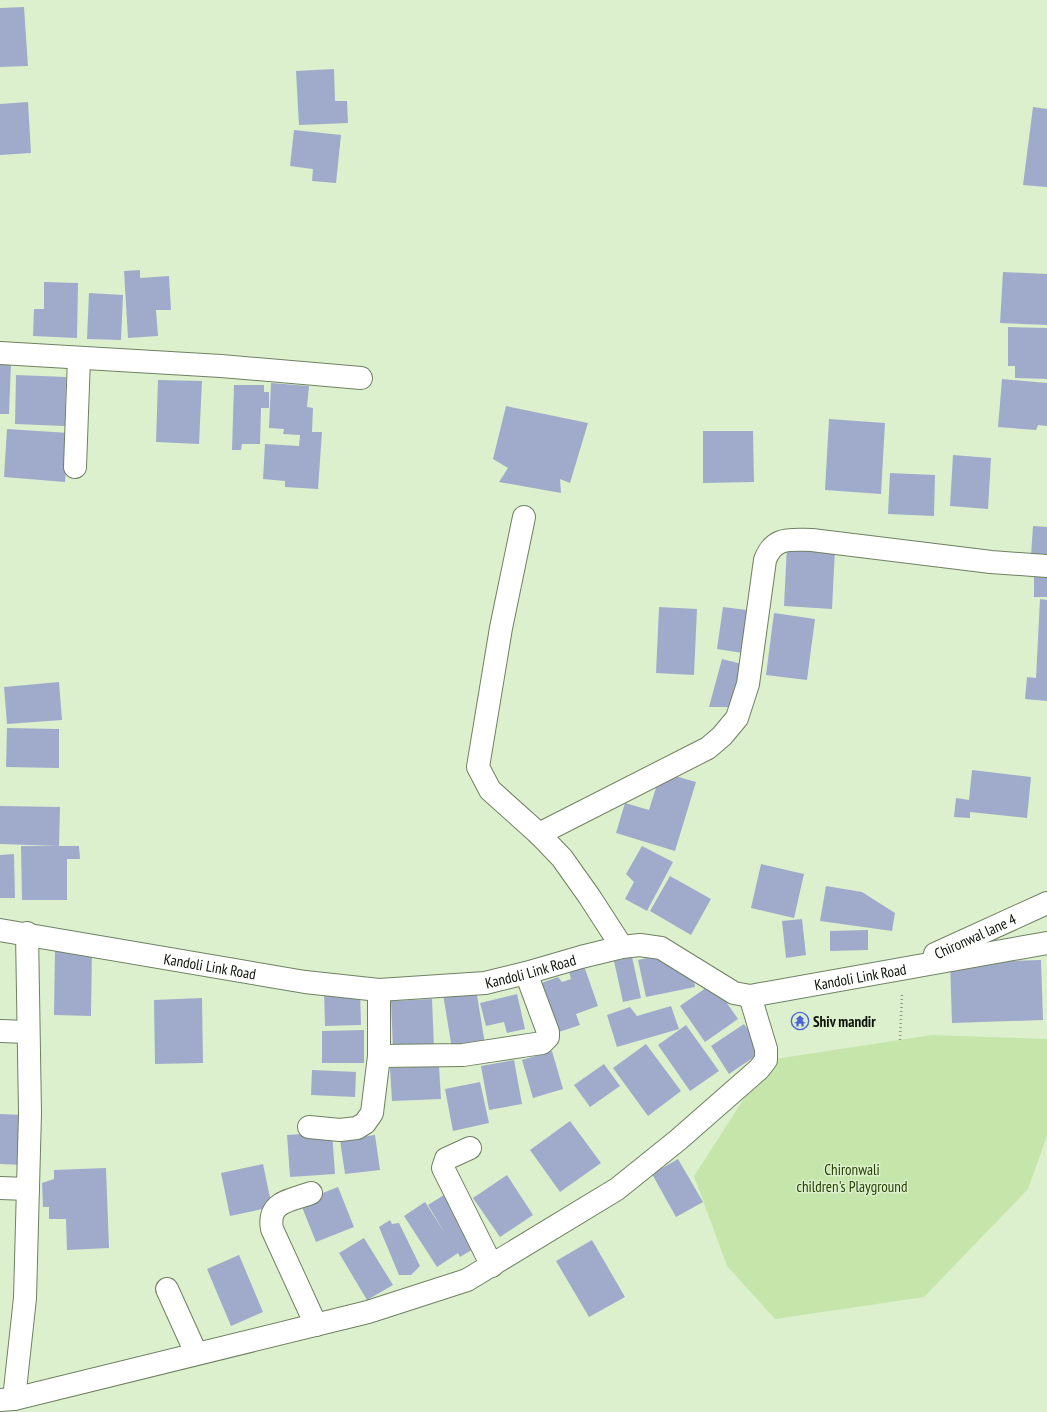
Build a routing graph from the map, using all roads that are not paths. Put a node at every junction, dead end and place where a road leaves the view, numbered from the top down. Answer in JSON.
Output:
{"nodes":[{"id":1,"x":0,"y":353,"type":"edge"},
{"id":2,"x":79,"y":358,"type":"junction"},
{"id":3,"x":361,"y":378,"type":"dead end"},
{"id":4,"x":75,"y":467,"type":"dead end"},
{"id":5,"x":524,"y":517,"type":"dead end"},
{"id":6,"x":1047,"y":566,"type":"edge"},
{"id":7,"x":539,"y":834,"type":"junction"},
{"id":8,"x":1047,"y":903,"type":"edge"},
{"id":9,"x":0,"y":930,"type":"edge"},
{"id":10,"x":27,"y":933,"type":"junction"},
{"id":11,"x":1047,"y":943,"type":"edge"},
{"id":12,"x":622,"y":947,"type":"junction"},
{"id":13,"x":903,"y":969,"type":"junction"},
{"id":14,"x":526,"y":973,"type":"junction"},
{"id":15,"x":379,"y":990,"type":"junction"},
{"id":16,"x":750,"y":996,"type":"junction"},
{"id":17,"x":0,"y":1031,"type":"edge"},
{"id":18,"x":28,"y":1032,"type":"junction"},
{"id":19,"x":379,"y":1056,"type":"junction"},
{"id":20,"x":309,"y":1127,"type":"dead end"},
{"id":21,"x":470,"y":1148,"type":"dead end"},
{"id":22,"x":0,"y":1188,"type":"edge"},
{"id":23,"x":28,"y":1189,"type":"junction"},
{"id":24,"x":311,"y":1193,"type":"dead end"},
{"id":25,"x":492,"y":1266,"type":"junction"},
{"id":26,"x":167,"y":1289,"type":"dead end"},
{"id":27,"x":316,"y":1325,"type":"junction"},
{"id":28,"x":196,"y":1353,"type":"junction"},
{"id":29,"x":7,"y":1400,"type":"edge"}],
"edges":[{"from":1,"to":2,"type":"street"},
{"from":2,"to":3,"type":"street"},
{"from":2,"to":4,"type":"street"},
{"from":5,"to":7,"type":"street"},
{"from":6,"to":7,"type":"street"},
{"from":7,"to":12,"type":"street"},
{"from":8,"to":13,"type":"street","name":"Chironwal lane 4"},
{"from":9,"to":10,"type":"street","name":"Kandoli Link Road"},
{"from":10,"to":15,"type":"street","name":"Kandoli Link Road"},
{"from":10,"to":18,"type":"street"},
{"from":11,"to":13,"type":"street","name":"Kandoli Link Road"},
{"from":12,"to":14,"type":"street","name":"Kandoli Link Road"},
{"from":12,"to":16,"type":"street","name":"Kandoli Link Road"},
{"from":13,"to":16,"type":"street","name":"Kandoli Link Road"},
{"from":14,"to":15,"type":"street","name":"Kandoli Link Road"},
{"from":14,"to":19,"type":"street"},
{"from":15,"to":19,"type":"street"},
{"from":16,"to":25,"type":"street"},
{"from":17,"to":18,"type":"street"},
{"from":18,"to":23,"type":"street"},
{"from":19,"to":20,"type":"street"},
{"from":21,"to":25,"type":"street"},
{"from":22,"to":23,"type":"street"},
{"from":23,"to":29,"type":"street"},
{"from":24,"to":27,"type":"street"},
{"from":25,"to":27,"type":"street"},
{"from":26,"to":28,"type":"street"},
{"from":27,"to":28,"type":"street"},
{"from":28,"to":29,"type":"street"}]}
